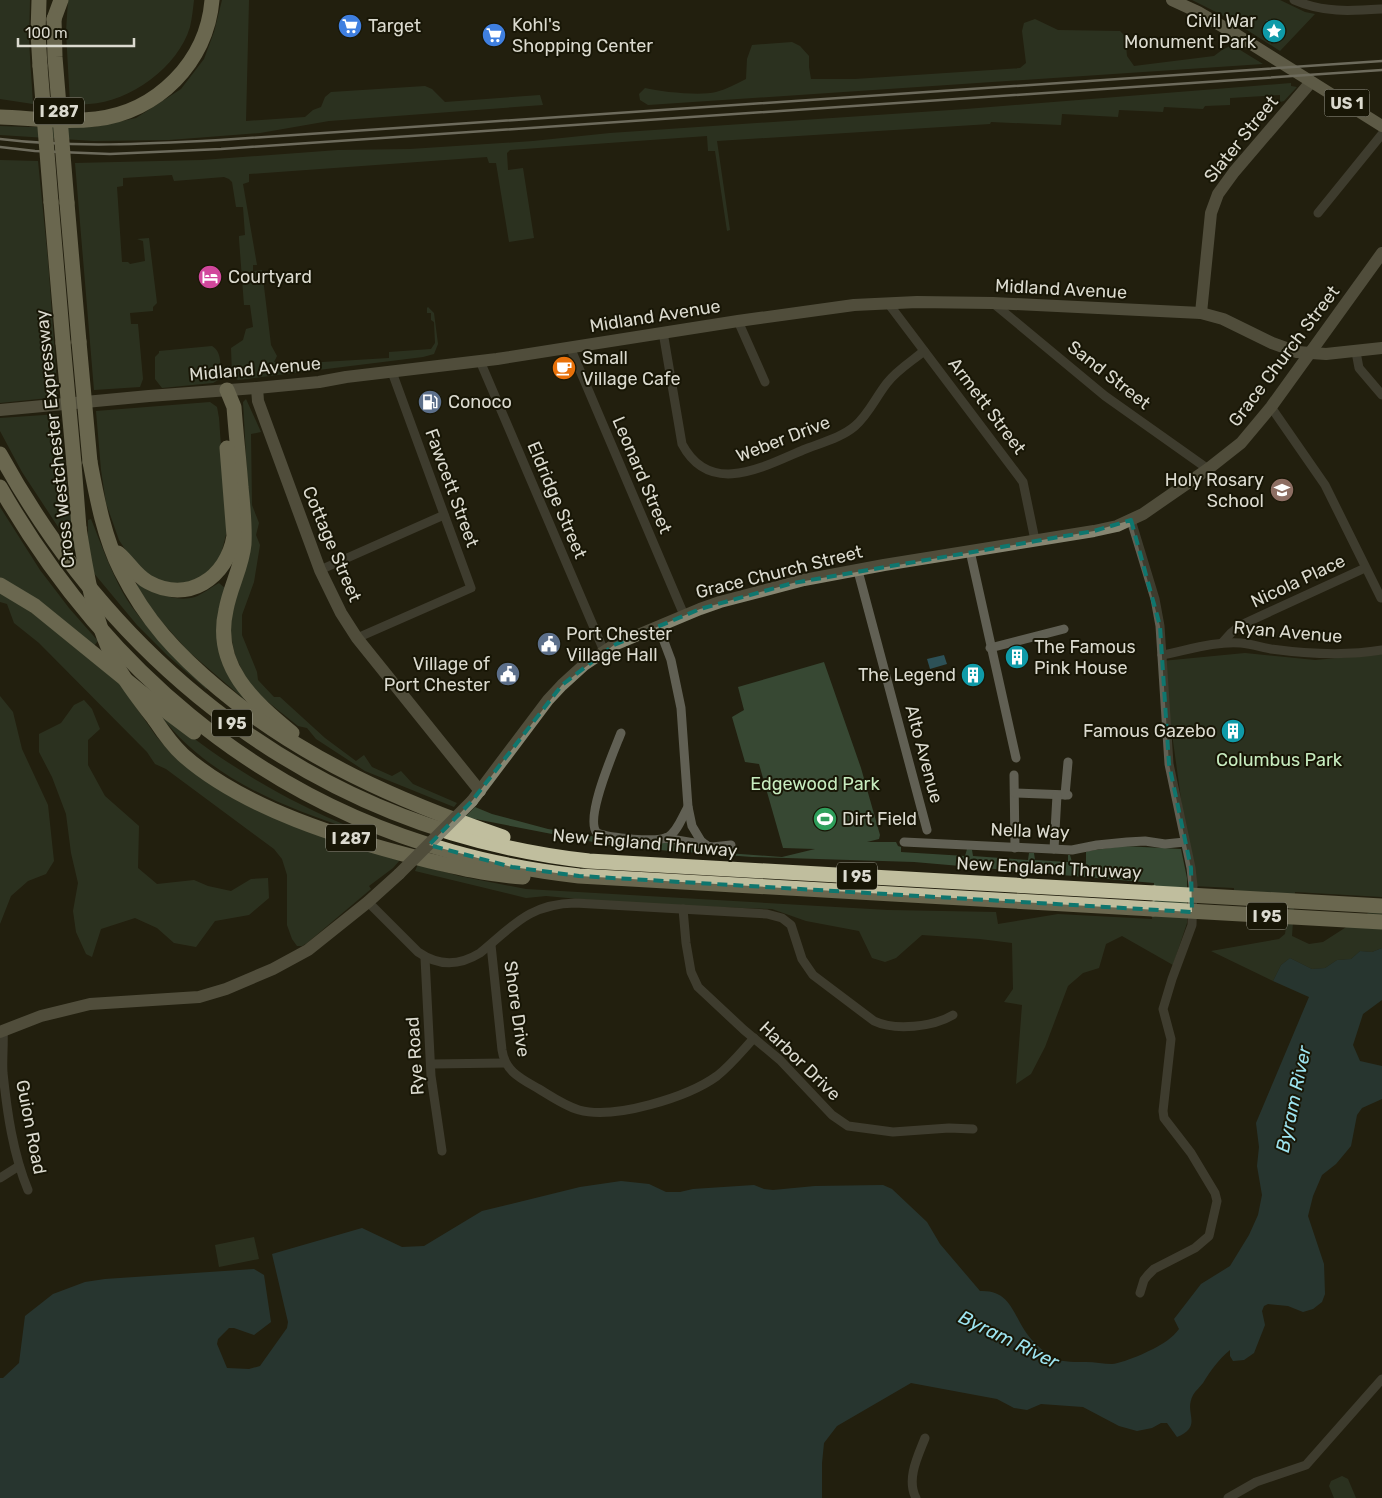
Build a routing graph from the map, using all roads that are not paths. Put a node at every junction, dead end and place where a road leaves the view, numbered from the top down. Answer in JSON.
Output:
{"nodes":[{"id":1,"x":39,"y":0,"type":"edge"},
{"id":2,"x":55,"y":0,"type":"edge"},
{"id":3,"x":61,"y":0,"type":"edge"},
{"id":4,"x":201,"y":0,"type":"edge"},
{"id":5,"x":212,"y":0,"type":"edge"},
{"id":6,"x":1172,"y":0,"type":"edge"},
{"id":7,"x":1294,"y":0,"type":"edge"},
{"id":8,"x":1382,"y":9,"type":"edge"},
{"id":9,"x":54,"y":19,"type":"junction"},
{"id":10,"x":1312,"y":82,"type":"junction"},
{"id":11,"x":0,"y":107,"type":"edge"},
{"id":12,"x":0,"y":116,"type":"edge"},
{"id":13,"x":1382,"y":126,"type":"edge"},
{"id":14,"x":1382,"y":134,"type":"edge"},
{"id":15,"x":1318,"y":213,"type":"dead end"},
{"id":16,"x":1382,"y":253,"type":"edge"},
{"id":17,"x":888,"y":303,"type":"junction"},
{"id":18,"x":993,"y":303,"type":"junction"},
{"id":19,"x":1201,"y":313,"type":"junction"},
{"id":20,"x":738,"y":320,"type":"junction"},
{"id":21,"x":663,"y":332,"type":"junction"},
{"id":22,"x":71,"y":343,"type":"junction"},
{"id":23,"x":570,"y":347,"type":"junction"},
{"id":24,"x":1382,"y":348,"type":"edge"},
{"id":25,"x":924,"y":351,"type":"junction"},
{"id":26,"x":1356,"y":352,"type":"junction"},
{"id":27,"x":1309,"y":353,"type":"junction"},
{"id":28,"x":480,"y":361,"type":"junction"},
{"id":29,"x":392,"y":372,"type":"junction"},
{"id":30,"x":764,"y":382,"type":"dead end"},
{"id":31,"x":257,"y":388,"type":"junction"},
{"id":32,"x":227,"y":390,"type":"junction"},
{"id":33,"x":1382,"y":395,"type":"edge"},
{"id":34,"x":1271,"y":407,"type":"junction"},
{"id":35,"x":0,"y":410,"type":"edge"},
{"id":36,"x":0,"y":454,"type":"edge"},
{"id":37,"x":1208,"y":469,"type":"junction"},
{"id":38,"x":0,"y":487,"type":"edge"},
{"id":39,"x":444,"y":515,"type":"junction"},
{"id":40,"x":1131,"y":520,"type":"junction"},
{"id":41,"x":1035,"y":540,"type":"junction"},
{"id":42,"x":111,"y":548,"type":"junction"},
{"id":43,"x":970,"y":552,"type":"junction"},
{"id":44,"x":1365,"y":568,"type":"junction"},
{"id":45,"x":320,"y":570,"type":"junction"},
{"id":46,"x":858,"y":570,"type":"junction"},
{"id":47,"x":0,"y":585,"type":"edge"},
{"id":48,"x":1380,"y":598,"type":"dead end"},
{"id":49,"x":684,"y":615,"type":"junction"},
{"id":50,"x":661,"y":625,"type":"junction"},
{"id":51,"x":1064,"y":629,"type":"dead end"},
{"id":52,"x":357,"y":638,"type":"junction"},
{"id":53,"x":1222,"y":643,"type":"junction"},
{"id":54,"x":990,"y":648,"type":"junction"},
{"id":55,"x":1382,"y":650,"type":"edge"},
{"id":56,"x":604,"y":652,"type":"junction"},
{"id":57,"x":1162,"y":655,"type":"junction"},
{"id":58,"x":621,"y":733,"type":"dead end"},
{"id":59,"x":1016,"y":758,"type":"dead end"},
{"id":60,"x":1068,"y":762,"type":"dead end"},
{"id":61,"x":333,"y":766,"type":"junction"},
{"id":62,"x":272,"y":774,"type":"junction"},
{"id":63,"x":1014,"y":776,"type":"dead end"},
{"id":64,"x":1014,"y":794,"type":"junction"},
{"id":65,"x":1064,"y":795,"type":"junction"},
{"id":66,"x":476,"y":796,"type":"junction"},
{"id":67,"x":688,"y":807,"type":"junction"},
{"id":68,"x":927,"y":830,"type":"dead end"},
{"id":69,"x":665,"y":838,"type":"junction"},
{"id":70,"x":904,"y":842,"type":"dead end"},
{"id":71,"x":1185,"y":842,"type":"junction"},
{"id":72,"x":731,"y":845,"type":"dead end"},
{"id":73,"x":707,"y":846,"type":"junction"},
{"id":74,"x":1015,"y":848,"type":"junction"},
{"id":75,"x":1054,"y":850,"type":"junction"},
{"id":76,"x":561,"y":858,"type":"junction"},
{"id":77,"x":580,"y":876,"type":"junction"},
{"id":78,"x":368,"y":902,"type":"junction"},
{"id":79,"x":1382,"y":906,"type":"edge"},
{"id":80,"x":683,"y":909,"type":"junction"},
{"id":81,"x":1382,"y":922,"type":"edge"},
{"id":82,"x":491,"y":944,"type":"junction"},
{"id":83,"x":425,"y":958,"type":"junction"},
{"id":84,"x":953,"y":1015,"type":"dead end"},
{"id":85,"x":2,"y":1031,"type":"edge"},
{"id":86,"x":754,"y":1038,"type":"junction"},
{"id":87,"x":0,"y":1062,"type":"edge"},
{"id":88,"x":505,"y":1063,"type":"junction"},
{"id":89,"x":431,"y":1064,"type":"junction"},
{"id":90,"x":3,"y":1071,"type":"junction"},
{"id":91,"x":973,"y":1129,"type":"dead end"},
{"id":92,"x":442,"y":1151,"type":"dead end"},
{"id":93,"x":19,"y":1166,"type":"junction"},
{"id":94,"x":0,"y":1178,"type":"edge"},
{"id":95,"x":28,"y":1190,"type":"dead end"},
{"id":96,"x":1140,"y":1293,"type":"dead end"},
{"id":97,"x":1382,"y":1379,"type":"edge"},
{"id":98,"x":925,"y":1438,"type":"dead end"},
{"id":99,"x":916,"y":1498,"type":"edge"},
{"id":100,"x":1228,"y":1498,"type":"edge"}],
"edges":[{"from":1,"to":22,"type":"highway","name":"Cross Westchester Expressway","number":"I 287","bridge":true},
{"from":2,"to":9,"type":"highway","name":"Cross Westchester Expressway","number":"I 287"},
{"from":3,"to":9,"type":"highway"},
{"from":4,"to":11,"type":"highway"},
{"from":5,"to":12,"type":"highway"},
{"from":6,"to":10,"type":"main road","number":"US 1"},
{"from":7,"to":8,"type":"street"},
{"from":9,"to":22,"type":"highway","name":"Cross Westchester Expressway","number":"I 287","bridge":true},
{"from":10,"to":13,"type":"main road","number":"US 1"},
{"from":10,"to":19,"type":"street","name":"Slater Street"},
{"from":14,"to":15,"type":"street"},
{"from":16,"to":27,"type":"street","name":"Grace Church Street"},
{"from":17,"to":18,"type":"street","name":"Midland Avenue"},
{"from":17,"to":20,"type":"street","name":"Midland Avenue"},
{"from":17,"to":25,"type":"street","name":"Armett Street"},
{"from":18,"to":19,"type":"street","name":"Midland Avenue"},
{"from":18,"to":37,"type":"street","name":"Sand Street"},
{"from":19,"to":27,"type":"street","name":"Midland Avenue"},
{"from":20,"to":21,"type":"street","name":"Midland Avenue"},
{"from":20,"to":30,"type":"street"},
{"from":21,"to":23,"type":"street","name":"Midland Avenue"},
{"from":21,"to":25,"type":"street","name":"Weber Drive"},
{"from":22,"to":42,"type":"highway","name":"Cross Westchester Expressway","number":"I 287","bridge":true},
{"from":22,"to":77,"type":"highway","name":"Cross Westchester Expressway","number":"I 287","bridge":true},
{"from":23,"to":28,"type":"street","name":"Midland Avenue"},
{"from":23,"to":49,"type":"street","name":"Leonard Street"},
{"from":24,"to":26,"type":"street","name":"Midland Avenue"},
{"from":25,"to":41,"type":"street","name":"Armett Street"},
{"from":26,"to":27,"type":"street","name":"Midland Avenue"},
{"from":26,"to":33,"type":"street"},
{"from":27,"to":34,"type":"street","name":"Grace Church Street"},
{"from":28,"to":29,"type":"street","name":"Midland Avenue"},
{"from":28,"to":56,"type":"street","name":"Eldridge Street"},
{"from":29,"to":31,"type":"street","name":"Midland Avenue"},
{"from":29,"to":39,"type":"street","name":"Fawcett Street"},
{"from":31,"to":32,"type":"street","name":"Midland Avenue"},
{"from":31,"to":45,"type":"street","name":"Cottage Street"},
{"from":32,"to":35,"type":"street","name":"Midland Avenue"},
{"from":32,"to":42,"type":"highway"},
{"from":32,"to":61,"type":"highway"},
{"from":34,"to":37,"type":"street","name":"Grace Church Street"},
{"from":34,"to":44,"type":"street"},
{"from":36,"to":76,"type":"highway","name":"New England Thruway","number":"I 95"},
{"from":37,"to":40,"type":"street","name":"Grace Church Street"},
{"from":38,"to":62,"type":"highway","name":"New England Thruway","number":"I 95"},
{"from":39,"to":45,"type":"street"},
{"from":39,"to":52,"type":"street","name":"Fawcett Street"},
{"from":40,"to":41,"type":"street","name":"Grace Church Street"},
{"from":40,"to":57,"type":"street"},
{"from":41,"to":43,"type":"street","name":"Grace Church Street"},
{"from":42,"to":61,"type":"highway","name":"Cross Westchester Expressway","number":"I 287"},
{"from":43,"to":46,"type":"street","name":"Grace Church Street"},
{"from":43,"to":54,"type":"street"},
{"from":44,"to":48,"type":"street"},
{"from":44,"to":53,"type":"street","name":"Nicola Place"},
{"from":45,"to":52,"type":"street","name":"Cottage Street"},
{"from":46,"to":49,"type":"street","name":"Grace Church Street"},
{"from":46,"to":68,"type":"street","name":"Alto Avenue"},
{"from":47,"to":62,"type":"highway"},
{"from":49,"to":50,"type":"street","name":"Grace Church Street"},
{"from":50,"to":56,"type":"street","name":"Grace Church Street"},
{"from":50,"to":67,"type":"street"},
{"from":51,"to":54,"type":"street"},
{"from":52,"to":66,"type":"street","name":"Cottage Street"},
{"from":53,"to":55,"type":"street","name":"Ryan Avenue"},
{"from":53,"to":57,"type":"street","name":"Ryan Avenue"},
{"from":54,"to":59,"type":"street"},
{"from":56,"to":66,"type":"street","name":"Grace Church Street"},
{"from":57,"to":71,"type":"street"},
{"from":58,"to":69,"type":"street"},
{"from":60,"to":65,"type":"street"},
{"from":61,"to":76,"type":"highway","name":"Cross Westchester Expressway","number":"I 287"},
{"from":62,"to":77,"type":"highway","name":"New England Thruway","number":"I 95"},
{"from":63,"to":64,"type":"street"},
{"from":64,"to":65,"type":"street"},
{"from":64,"to":74,"type":"street"},
{"from":65,"to":75,"type":"street"},
{"from":66,"to":78,"type":"street","name":"Grace Church Street","bridge":true},
{"from":67,"to":69,"type":"street"},
{"from":67,"to":73,"type":"street"},
{"from":69,"to":73,"type":"street"},
{"from":70,"to":74,"type":"street","name":"Nella Way"},
{"from":71,"to":75,"type":"street","name":"Nella Way"},
{"from":71,"to":96,"type":"street"},
{"from":72,"to":73,"type":"street"},
{"from":74,"to":75,"type":"street","name":"Nella Way"},
{"from":76,"to":79,"type":"highway","name":"New England Thruway","number":"I 95","bridge":true},
{"from":77,"to":81,"type":"highway","name":"New England Thruway","number":"I 95","bridge":true},
{"from":78,"to":83,"type":"street"},
{"from":78,"to":85,"type":"street","name":"Grace Church Street"},
{"from":80,"to":82,"type":"street"},
{"from":80,"to":84,"type":"street"},
{"from":80,"to":86,"type":"street","name":"Harbor Drive"},
{"from":82,"to":83,"type":"street"},
{"from":82,"to":88,"type":"street","name":"Shore Drive"},
{"from":83,"to":89,"type":"street","name":"Rye Road"},
{"from":85,"to":90,"type":"street","name":"Guion Road"},
{"from":86,"to":88,"type":"street","name":"Shore Drive"},
{"from":86,"to":91,"type":"street","name":"Harbor Drive"},
{"from":87,"to":90,"type":"street","name":"Guion Road"},
{"from":88,"to":89,"type":"street"},
{"from":89,"to":92,"type":"street","name":"Rye Road"},
{"from":90,"to":93,"type":"street","name":"Guion Road"},
{"from":93,"to":94,"type":"street"},
{"from":93,"to":95,"type":"street","name":"Guion Road"},
{"from":97,"to":100,"type":"street"},
{"from":98,"to":99,"type":"street"}]}
